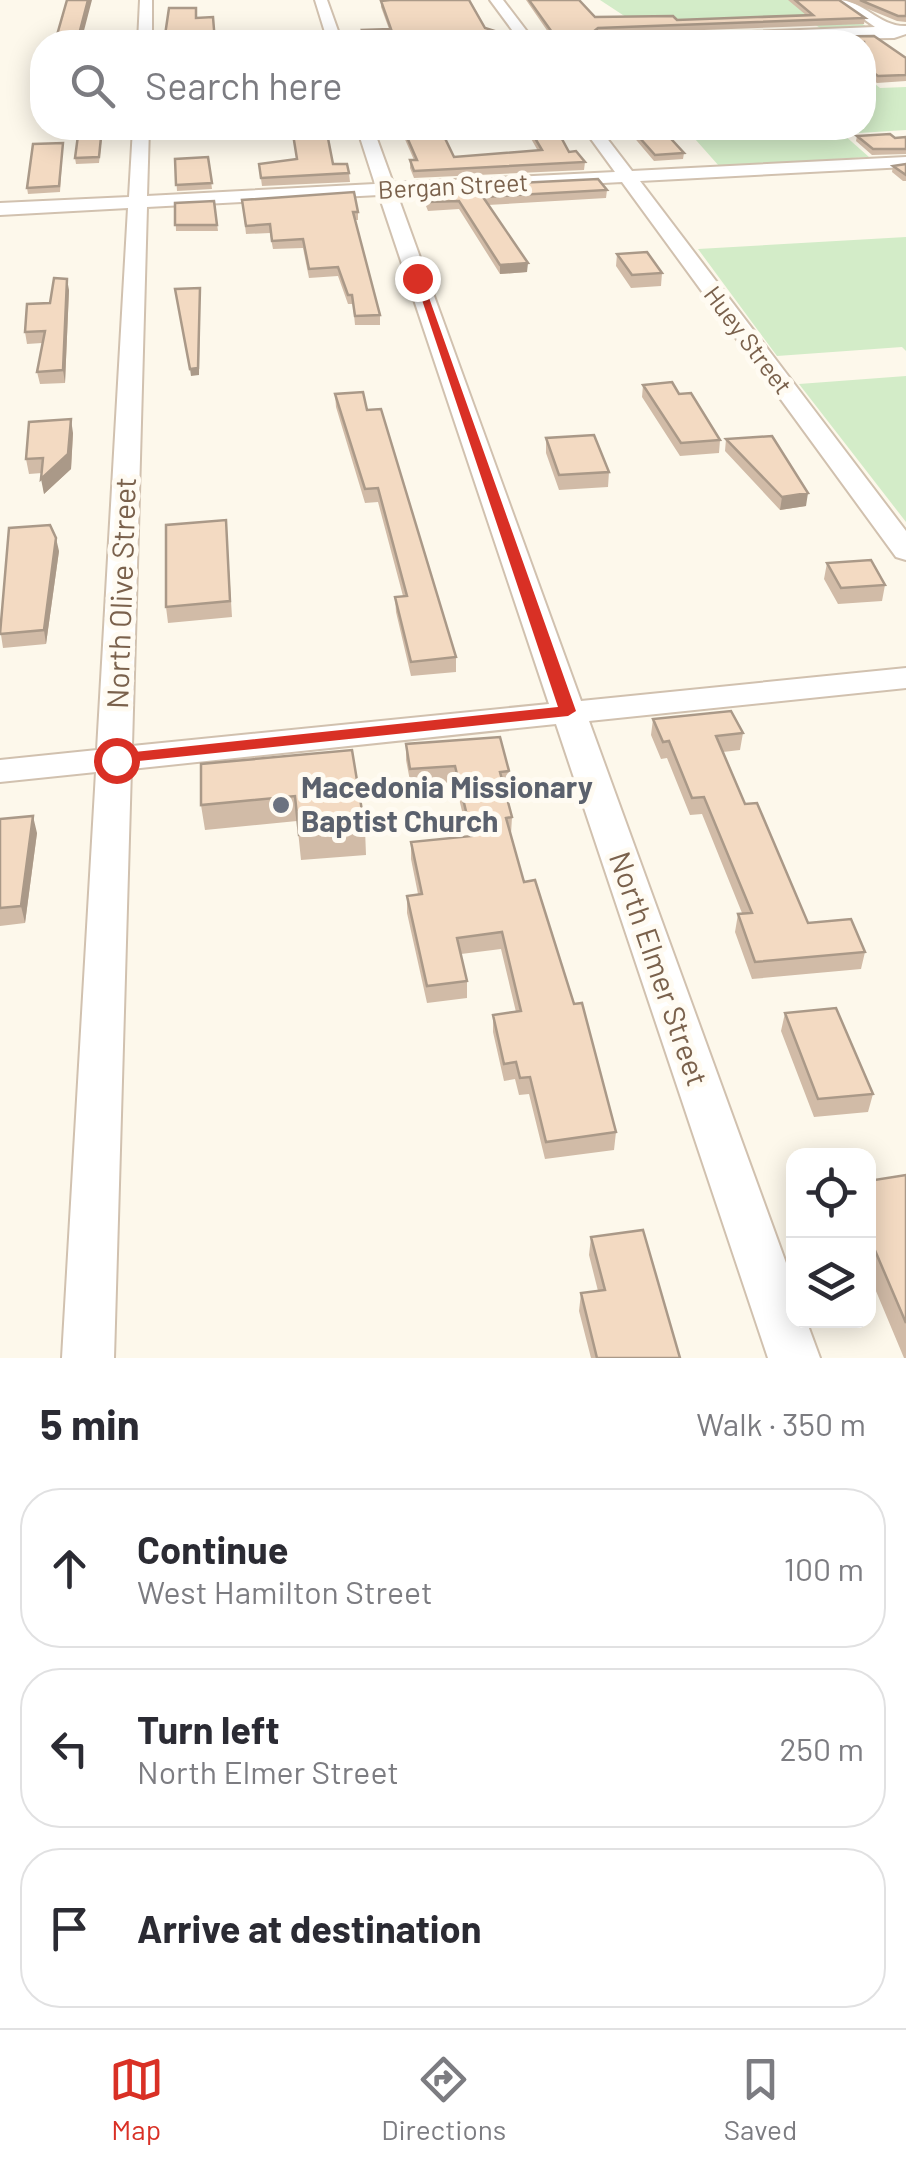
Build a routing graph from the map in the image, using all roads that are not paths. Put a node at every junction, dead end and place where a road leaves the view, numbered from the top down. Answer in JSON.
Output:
{"nodes":[{"id":1,"x":146,"y":0,"type":"edge"},
{"id":2,"x":320,"y":0,"type":"edge"},
{"id":3,"x":496,"y":0,"type":"edge"},
{"id":4,"x":843,"y":0,"type":"edge"},
{"id":5,"x":145,"y":30,"type":"edge"},
{"id":6,"x":331,"y":30,"type":"edge"},
{"id":7,"x":519,"y":30,"type":"edge"},
{"id":8,"x":889,"y":30,"type":"junction"},
{"id":9,"x":906,"y":30,"type":"edge"},
{"id":10,"x":876,"y":31,"type":"edge"},
{"id":11,"x":906,"y":42,"type":"edge"},
{"id":12,"x":141,"y":140,"type":"edge"},
{"id":13,"x":369,"y":140,"type":"edge"},
{"id":14,"x":599,"y":140,"type":"edge"},
{"id":15,"x":906,"y":162,"type":"edge"},
{"id":16,"x":626,"y":177,"type":"junction"},
{"id":17,"x":387,"y":190,"type":"junction"},
{"id":18,"x":139,"y":202,"type":"junction"},
{"id":19,"x":0,"y":209,"type":"edge"},
{"id":20,"x":906,"y":552,"type":"edge"},
{"id":21,"x":906,"y":678,"type":"edge"},
{"id":22,"x":568,"y":711,"type":"junction"},
{"id":23,"x":116,"y":760,"type":"junction"},
{"id":24,"x":0,"y":771,"type":"edge"},
{"id":25,"x":88,"y":1358,"type":"edge"},
{"id":26,"x":794,"y":1358,"type":"edge"}],
"edges":[{"from":1,"to":5,"type":"street"},
{"from":2,"to":6,"type":"street"},
{"from":3,"to":7,"type":"street"},
{"from":4,"to":8,"type":"street"},
{"from":8,"to":9,"type":"street"},
{"from":8,"to":10,"type":"street"},
{"from":8,"to":11,"type":"street"},
{"from":12,"to":18,"type":"street","name":"North Olive Street"},
{"from":13,"to":17,"type":"street","name":"North Elmer Street"},
{"from":14,"to":16,"type":"street","name":"Huey Street"},
{"from":15,"to":16,"type":"street","name":"Bergan Street"},
{"from":16,"to":17,"type":"street","name":"Bergan Street"},
{"from":16,"to":20,"type":"street","name":"Huey Street"},
{"from":17,"to":18,"type":"street","name":"Bergan Street"},
{"from":17,"to":22,"type":"street","name":"North Elmer Street"},
{"from":18,"to":19,"type":"street","name":"Bergan Street"},
{"from":18,"to":23,"type":"street","name":"North Olive Street"},
{"from":21,"to":22,"type":"street"},
{"from":22,"to":23,"type":"street"},
{"from":22,"to":26,"type":"street","name":"North Elmer Street"},
{"from":23,"to":24,"type":"street"},
{"from":23,"to":25,"type":"street","name":"North Olive Street"}]}
